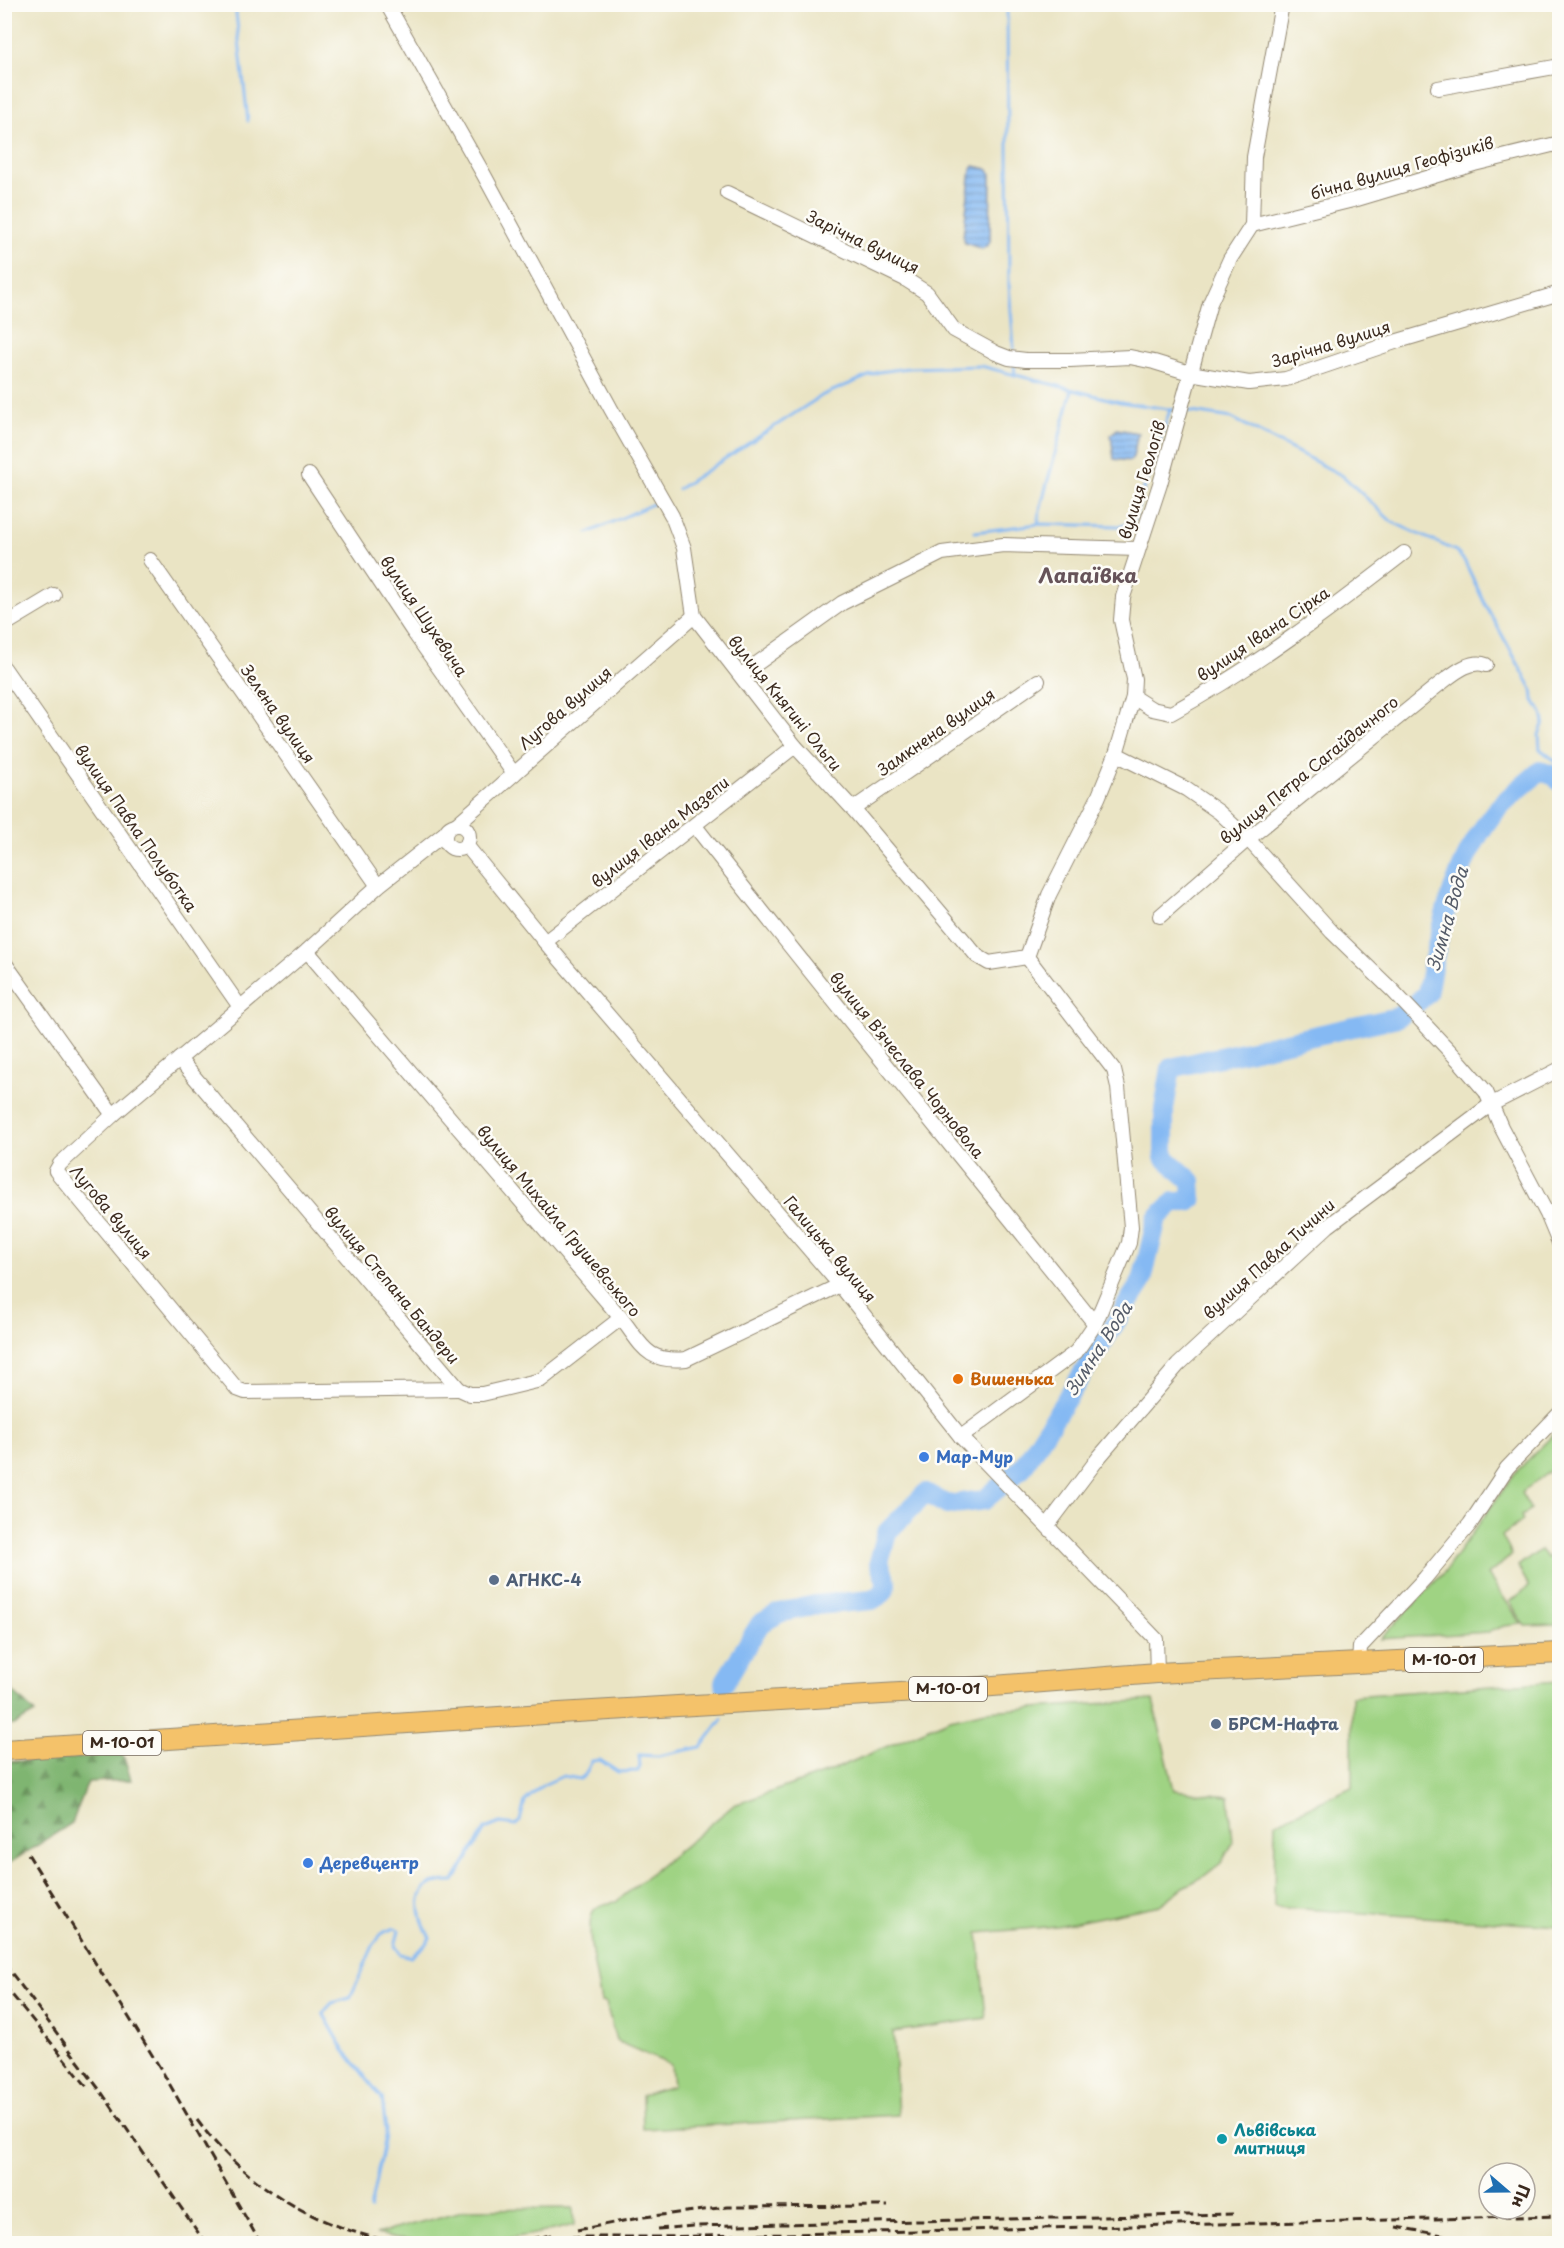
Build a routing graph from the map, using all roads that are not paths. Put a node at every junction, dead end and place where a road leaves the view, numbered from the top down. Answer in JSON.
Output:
{"nodes":[{"id":1,"x":387,"y":4,"type":"edge"},
{"id":2,"x":1282,"y":4,"type":"edge"},
{"id":3,"x":1560,"y":66,"type":"edge"},
{"id":4,"x":1438,"y":88,"type":"dead end"},
{"id":5,"x":1560,"y":143,"type":"edge"},
{"id":6,"x":727,"y":194,"type":"dead end"},
{"id":7,"x":1252,"y":225,"type":"junction"},
{"id":8,"x":1560,"y":293,"type":"edge"},
{"id":9,"x":1190,"y":373,"type":"junction"},
{"id":10,"x":309,"y":475,"type":"dead end"},
{"id":11,"x":1138,"y":549,"type":"junction"},
{"id":12,"x":1404,"y":553,"type":"dead end"},
{"id":13,"x":150,"y":560,"type":"dead end"},
{"id":14,"x":54,"y":595,"type":"dead end"},
{"id":15,"x":694,"y":616,"type":"junction"},
{"id":16,"x":4,"y":625,"type":"edge"},
{"id":17,"x":1486,"y":665,"type":"dead end"},
{"id":18,"x":4,"y":668,"type":"edge"},
{"id":19,"x":741,"y":675,"type":"junction"},
{"id":20,"x":1038,"y":681,"type":"dead end"},
{"id":21,"x":1133,"y":698,"type":"junction"},
{"id":22,"x":795,"y":746,"type":"junction"},
{"id":23,"x":1116,"y":754,"type":"junction"},
{"id":24,"x":514,"y":774,"type":"junction"},
{"id":25,"x":852,"y":810,"type":"junction"},
{"id":26,"x":695,"y":826,"type":"junction"},
{"id":27,"x":451,"y":829,"type":"junction"},
{"id":28,"x":1248,"y":839,"type":"junction"},
{"id":29,"x":466,"y":845,"type":"junction"},
{"id":30,"x":378,"y":886,"type":"junction"},
{"id":31,"x":1160,"y":916,"type":"dead end"},
{"id":32,"x":545,"y":942,"type":"junction"},
{"id":33,"x":307,"y":951,"type":"junction"},
{"id":34,"x":1027,"y":957,"type":"junction"},
{"id":35,"x":4,"y":962,"type":"edge"},
{"id":36,"x":240,"y":1007,"type":"junction"},
{"id":37,"x":179,"y":1059,"type":"junction"},
{"id":38,"x":1560,"y":1069,"type":"edge"},
{"id":39,"x":1490,"y":1105,"type":"junction"},
{"id":40,"x":113,"y":1115,"type":"junction"},
{"id":41,"x":1560,"y":1245,"type":"edge"},
{"id":42,"x":840,"y":1285,"type":"junction"},
{"id":43,"x":621,"y":1318,"type":"junction"},
{"id":44,"x":1095,"y":1324,"type":"junction"},
{"id":45,"x":459,"y":1389,"type":"junction"},
{"id":46,"x":1560,"y":1413,"type":"edge"},
{"id":47,"x":961,"y":1437,"type":"junction"},
{"id":48,"x":1048,"y":1525,"type":"junction"},
{"id":49,"x":1560,"y":1653,"type":"edge"},
{"id":50,"x":1359,"y":1664,"type":"junction"},
{"id":51,"x":1157,"y":1673,"type":"junction"},
{"id":52,"x":4,"y":1750,"type":"edge"}],
"edges":[{"from":1,"to":15,"type":"street","name":"вулиця Княгині Ольги"},
{"from":2,"to":7,"type":"street"},
{"from":3,"to":4,"type":"street"},
{"from":5,"to":7,"type":"street","name":"бічна вулиця Геофізиків"},
{"from":6,"to":9,"type":"street","name":"Зарічна вулиця"},
{"from":7,"to":9,"type":"street","name":"вулиця Геологів"},
{"from":8,"to":9,"type":"street","name":"Зарічна вулиця"},
{"from":9,"to":11,"type":"street","name":"вулиця Геологів"},
{"from":10,"to":24,"type":"street","name":"вулиця Шухевича"},
{"from":11,"to":19,"type":"street"},
{"from":11,"to":21,"type":"street","name":"вулиця Геологів"},
{"from":12,"to":21,"type":"street","name":"вулиця Івана Сірка"},
{"from":13,"to":30,"type":"street","name":"Зелена вулиця"},
{"from":14,"to":16,"type":"street"},
{"from":15,"to":19,"type":"street","name":"вулиця Княгині Ольги"},
{"from":15,"to":24,"type":"street","name":"Лугова вулиця"},
{"from":17,"to":28,"type":"street","name":"вулиця Петра Сагайдачного"},
{"from":18,"to":36,"type":"street","name":"вулиця Павла Полуботка"},
{"from":19,"to":22,"type":"street","name":"вулиця Княгині Ольги"},
{"from":20,"to":25,"type":"street","name":"Замкнена вулиця"},
{"from":21,"to":23,"type":"street","name":"вулиця Геологів"},
{"from":22,"to":25,"type":"street","name":"вулиця Княгині Ольги"},
{"from":22,"to":26,"type":"street","name":"вулиця Івана Мазепи"},
{"from":23,"to":28,"type":"street"},
{"from":23,"to":34,"type":"street","name":"вулиця Геологів"},
{"from":24,"to":27,"type":"street","name":"Лугова вулиця"},
{"from":25,"to":34,"type":"street","name":"вулиця Княгині Ольги"},
{"from":26,"to":32,"type":"street","name":"вулиця Івана Мазепи"},
{"from":26,"to":44,"type":"street","name":"вулиця Вʼячеслава Чорновола"},
{"from":27,"to":29,"type":"street"},
{"from":27,"to":29,"type":"street"},
{"from":27,"to":30,"type":"street","name":"Лугова вулиця"},
{"from":28,"to":31,"type":"street","name":"вулиця Петра Сагайдачного"},
{"from":28,"to":39,"type":"street"},
{"from":29,"to":32,"type":"street","name":"Галицька вулиця"},
{"from":30,"to":33,"type":"street","name":"Лугова вулиця"},
{"from":32,"to":42,"type":"street","name":"Галицька вулиця"},
{"from":33,"to":36,"type":"street","name":"Лугова вулиця"},
{"from":33,"to":43,"type":"street","name":"вулиця Михайла Грушевського"},
{"from":34,"to":44,"type":"street"},
{"from":35,"to":40,"type":"street"},
{"from":36,"to":37,"type":"street","name":"Лугова вулиця"},
{"from":37,"to":40,"type":"street","name":"Лугова вулиця"},
{"from":37,"to":45,"type":"street","name":"вулиця Степана Бандери"},
{"from":38,"to":39,"type":"street","name":"вулиця Павла Тичини"},
{"from":39,"to":41,"type":"street"},
{"from":39,"to":48,"type":"street","name":"вулиця Павла Тичини"},
{"from":40,"to":45,"type":"street","name":"Лугова вулиця"},
{"from":42,"to":43,"type":"street","name":"вулиця Михайла Грушевського"},
{"from":42,"to":47,"type":"street","name":"Галицька вулиця"},
{"from":43,"to":45,"type":"street","name":"вулиця Степана Бандери"},
{"from":44,"to":47,"type":"street"},
{"from":46,"to":50,"type":"street"},
{"from":47,"to":48,"type":"street","name":"Галицька вулиця"},
{"from":48,"to":51,"type":"street","name":"Галицька вулиця"},
{"from":49,"to":50,"type":"highway","number":"М-10-01"},
{"from":50,"to":51,"type":"highway","number":"М-10-01"},
{"from":51,"to":52,"type":"highway","number":"М-10-01"}]}
